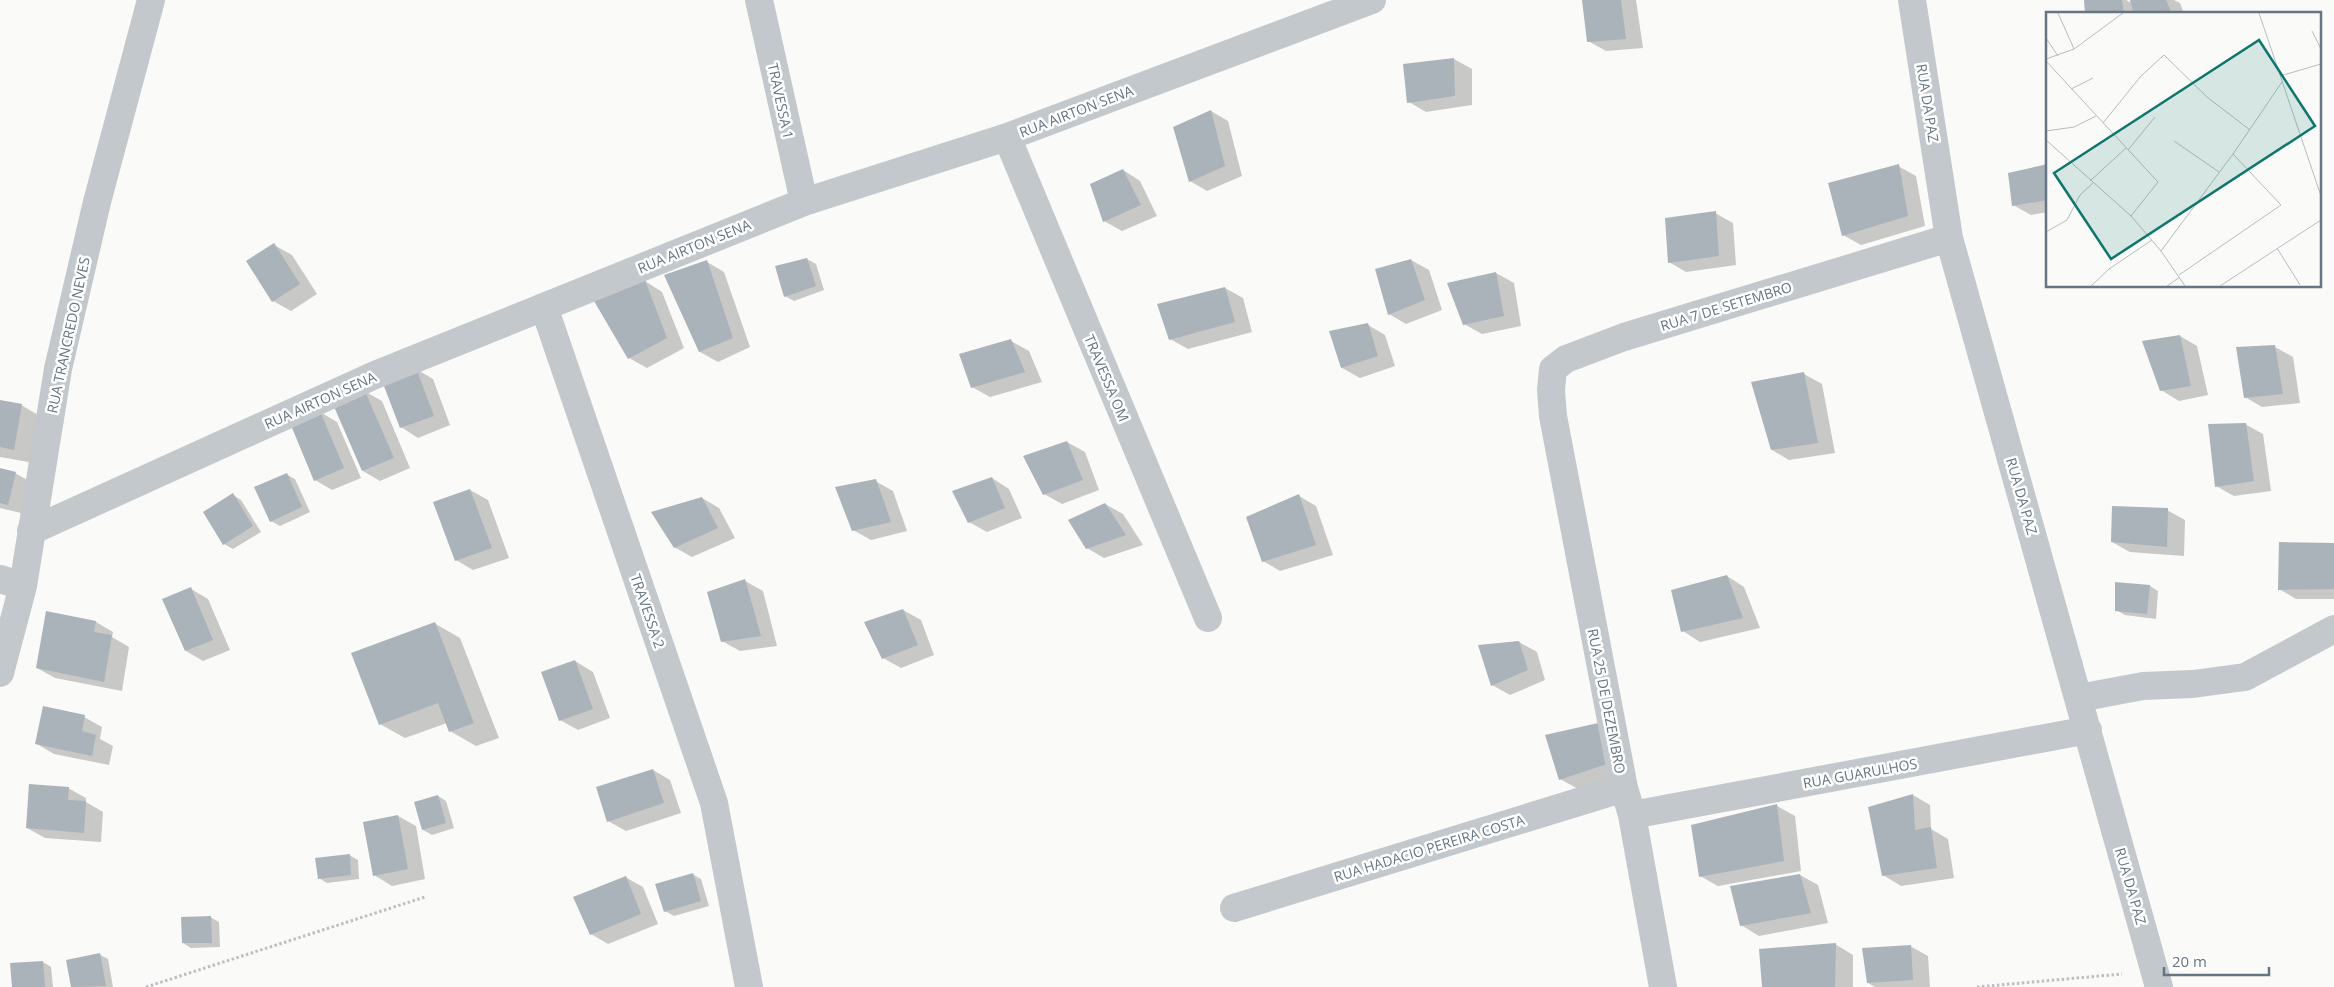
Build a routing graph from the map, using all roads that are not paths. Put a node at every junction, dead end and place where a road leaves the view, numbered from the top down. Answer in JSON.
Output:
{"nodes":[{"id":1,"x":151,"y":0,"type":"edge"},
{"id":2,"x":759,"y":0,"type":"edge"},
{"id":3,"x":1372,"y":0,"type":"edge"},
{"id":4,"x":1912,"y":0,"type":"edge"},
{"id":5,"x":1007,"y":137,"type":"junction"},
{"id":6,"x":804,"y":202,"type":"junction"},
{"id":7,"x":1949,"y":238,"type":"junction"},
{"id":8,"x":544,"y":307,"type":"junction"},
{"id":9,"x":1553,"y":416,"type":"joint"},
{"id":10,"x":31,"y":531,"type":"junction"},
{"id":11,"x":12,"y":583,"type":"edge"},
{"id":12,"x":1208,"y":618,"type":"dead end"},
{"id":13,"x":2334,"y":629,"type":"edge"},
{"id":14,"x":0,"y":673,"type":"edge"},
{"id":15,"x":2079,"y":698,"type":"junction"},
{"id":16,"x":2088,"y":730,"type":"junction"},
{"id":17,"x":1624,"y":788,"type":"junction"},
{"id":18,"x":1632,"y":815,"type":"junction"},
{"id":19,"x":1234,"y":908,"type":"dead end"},
{"id":20,"x":2157,"y":979,"type":"edge"},
{"id":21,"x":749,"y":987,"type":"edge"},
{"id":22,"x":1663,"y":987,"type":"edge"}],
"edges":[{"from":1,"to":10,"type":"street","name":"RUA TRANCREDO NEVES"},
{"from":2,"to":6,"type":"street","name":"TRAVESSA 1"},
{"from":3,"to":5,"type":"street","name":"RUA AIRTON SENA"},
{"from":4,"to":7,"type":"street","name":"RUA DA PAZ"},
{"from":5,"to":6,"type":"street","name":"RUA AIRTON SENA"},
{"from":5,"to":12,"type":"street","name":"TRAVESSA OM"},
{"from":6,"to":8,"type":"street","name":"RUA AIRTON SENA"},
{"from":7,"to":9,"type":"street","name":"RUA 7 DE SETEMBRO"},
{"from":7,"to":15,"type":"street","name":"RUA DA PAZ"},
{"from":8,"to":10,"type":"street","name":"RUA AIRTON SENA"},
{"from":8,"to":21,"type":"street","name":"TRAVESSA 2"},
{"from":9,"to":17,"type":"street","name":"RUA 25 DE DEZEMBRO"},
{"from":10,"to":11,"type":"street","name":"RUA TRANCREDO NEVES"},
{"from":11,"to":14,"type":"street","name":"RUA TRANCREDO NEVES"},
{"from":13,"to":15,"type":"street"},
{"from":15,"to":16,"type":"street","name":"RUA DA PAZ"},
{"from":16,"to":18,"type":"street","name":"RUA GUARULHOS"},
{"from":16,"to":20,"type":"street","name":"RUA DA PAZ"},
{"from":17,"to":18,"type":"street","name":"RUA 25 DE DEZEMBRO"},
{"from":17,"to":19,"type":"street","name":"RUA HADACIO PEREIRA COSTA"},
{"from":18,"to":22,"type":"street","name":"RUA 25 DE DEZEMBRO"}]}
